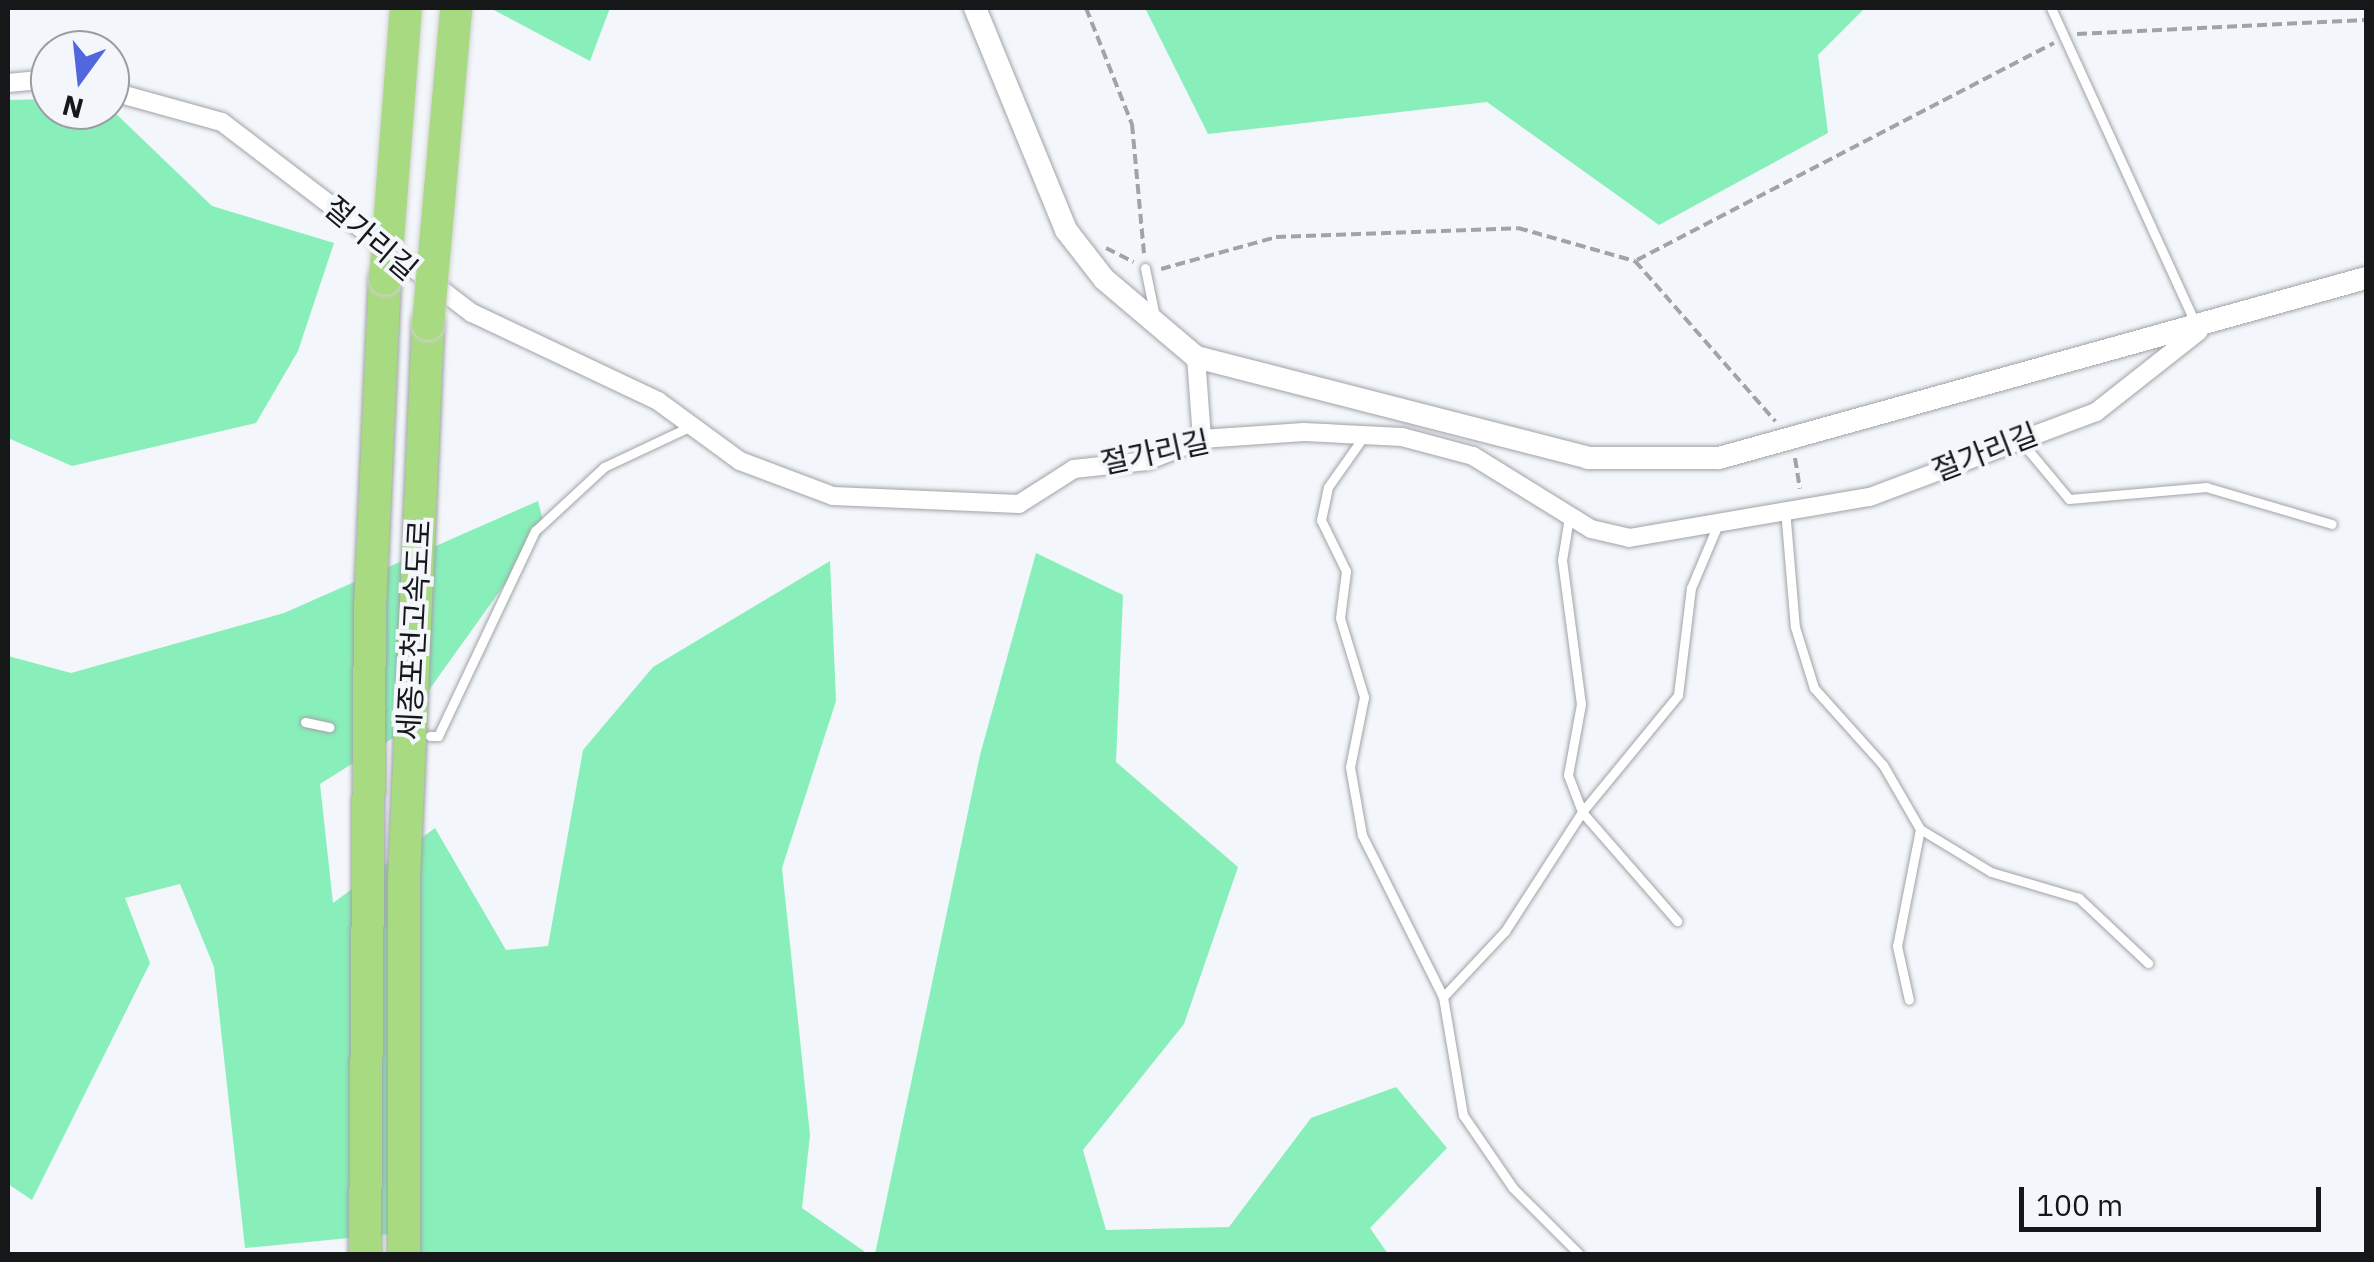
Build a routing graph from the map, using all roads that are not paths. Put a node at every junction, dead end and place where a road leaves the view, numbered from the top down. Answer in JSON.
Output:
{"nodes":[{"id":1,"x":406,"y":8,"type":"edge"},
{"id":2,"x":456,"y":8,"type":"edge"},
{"id":3,"x":975,"y":8,"type":"edge"},
{"id":4,"x":2051,"y":8,"type":"edge"},
{"id":5,"x":130,"y":97,"type":"edge"},
{"id":6,"x":1145,"y":268,"type":"road end"},
{"id":7,"x":2366,"y":278,"type":"edge"},
{"id":8,"x":1162,"y":328,"type":"junction"},
{"id":9,"x":2200,"y":331,"type":"junction"},
{"id":10,"x":1196,"y":357,"type":"junction"},
{"id":11,"x":694,"y":426,"type":"junction"},
{"id":12,"x":1364,"y":436,"type":"junction"},
{"id":13,"x":2018,"y":437,"type":"junction"},
{"id":14,"x":1202,"y":438,"type":"junction"},
{"id":15,"x":1793,"y":504,"type":"junction"},
{"id":16,"x":1569,"y":517,"type":"junction"},
{"id":17,"x":1721,"y":517,"type":"junction"},
{"id":18,"x":2332,"y":524,"type":"dead end"},
{"id":19,"x":305,"y":722,"type":"dead end"},
{"id":20,"x":330,"y":727,"type":"dead end"},
{"id":21,"x":430,"y":736,"type":"dead end"},
{"id":22,"x":1582,"y":812,"type":"junction"},
{"id":23,"x":1920,"y":829,"type":"junction"},
{"id":24,"x":1677,"y":921,"type":"dead end"},
{"id":25,"x":2148,"y":964,"type":"dead end"},
{"id":26,"x":1443,"y":996,"type":"junction"},
{"id":27,"x":1909,"y":1000,"type":"dead end"},
{"id":28,"x":365,"y":1254,"type":"edge"},
{"id":29,"x":404,"y":1254,"type":"edge"},
{"id":30,"x":1579,"y":1254,"type":"edge"}],
"edges":[{"from":1,"to":28,"type":"highway","name":"세종포천고속도로","bridge":true},
{"from":2,"to":29,"type":"highway","name":"세종포천고속도로","bridge":true},
{"from":3,"to":8,"type":"street"},
{"from":4,"to":9,"type":"lane"},
{"from":5,"to":11,"type":"street","name":"절가리길"},
{"from":6,"to":8,"type":"lane"},
{"from":7,"to":9,"type":"street","name":"절가리길"},
{"from":8,"to":10,"type":"street"},
{"from":9,"to":10,"type":"street"},
{"from":9,"to":13,"type":"street","name":"절가리길"},
{"from":10,"to":14,"type":"street"},
{"from":11,"to":14,"type":"street","name":"절가리길"},
{"from":11,"to":21,"type":"lane"},
{"from":12,"to":14,"type":"street","name":"절가리길"},
{"from":12,"to":16,"type":"street","name":"절가리길"},
{"from":12,"to":26,"type":"lane"},
{"from":13,"to":15,"type":"street","name":"절가리길"},
{"from":13,"to":18,"type":"lane"},
{"from":15,"to":17,"type":"street","name":"절가리길"},
{"from":15,"to":23,"type":"lane"},
{"from":16,"to":17,"type":"street","name":"절가리길"},
{"from":16,"to":22,"type":"lane"},
{"from":17,"to":22,"type":"lane"},
{"from":19,"to":20,"type":"lane"},
{"from":22,"to":24,"type":"lane"},
{"from":22,"to":26,"type":"lane"},
{"from":23,"to":25,"type":"lane"},
{"from":23,"to":27,"type":"lane"},
{"from":26,"to":30,"type":"lane"}]}
